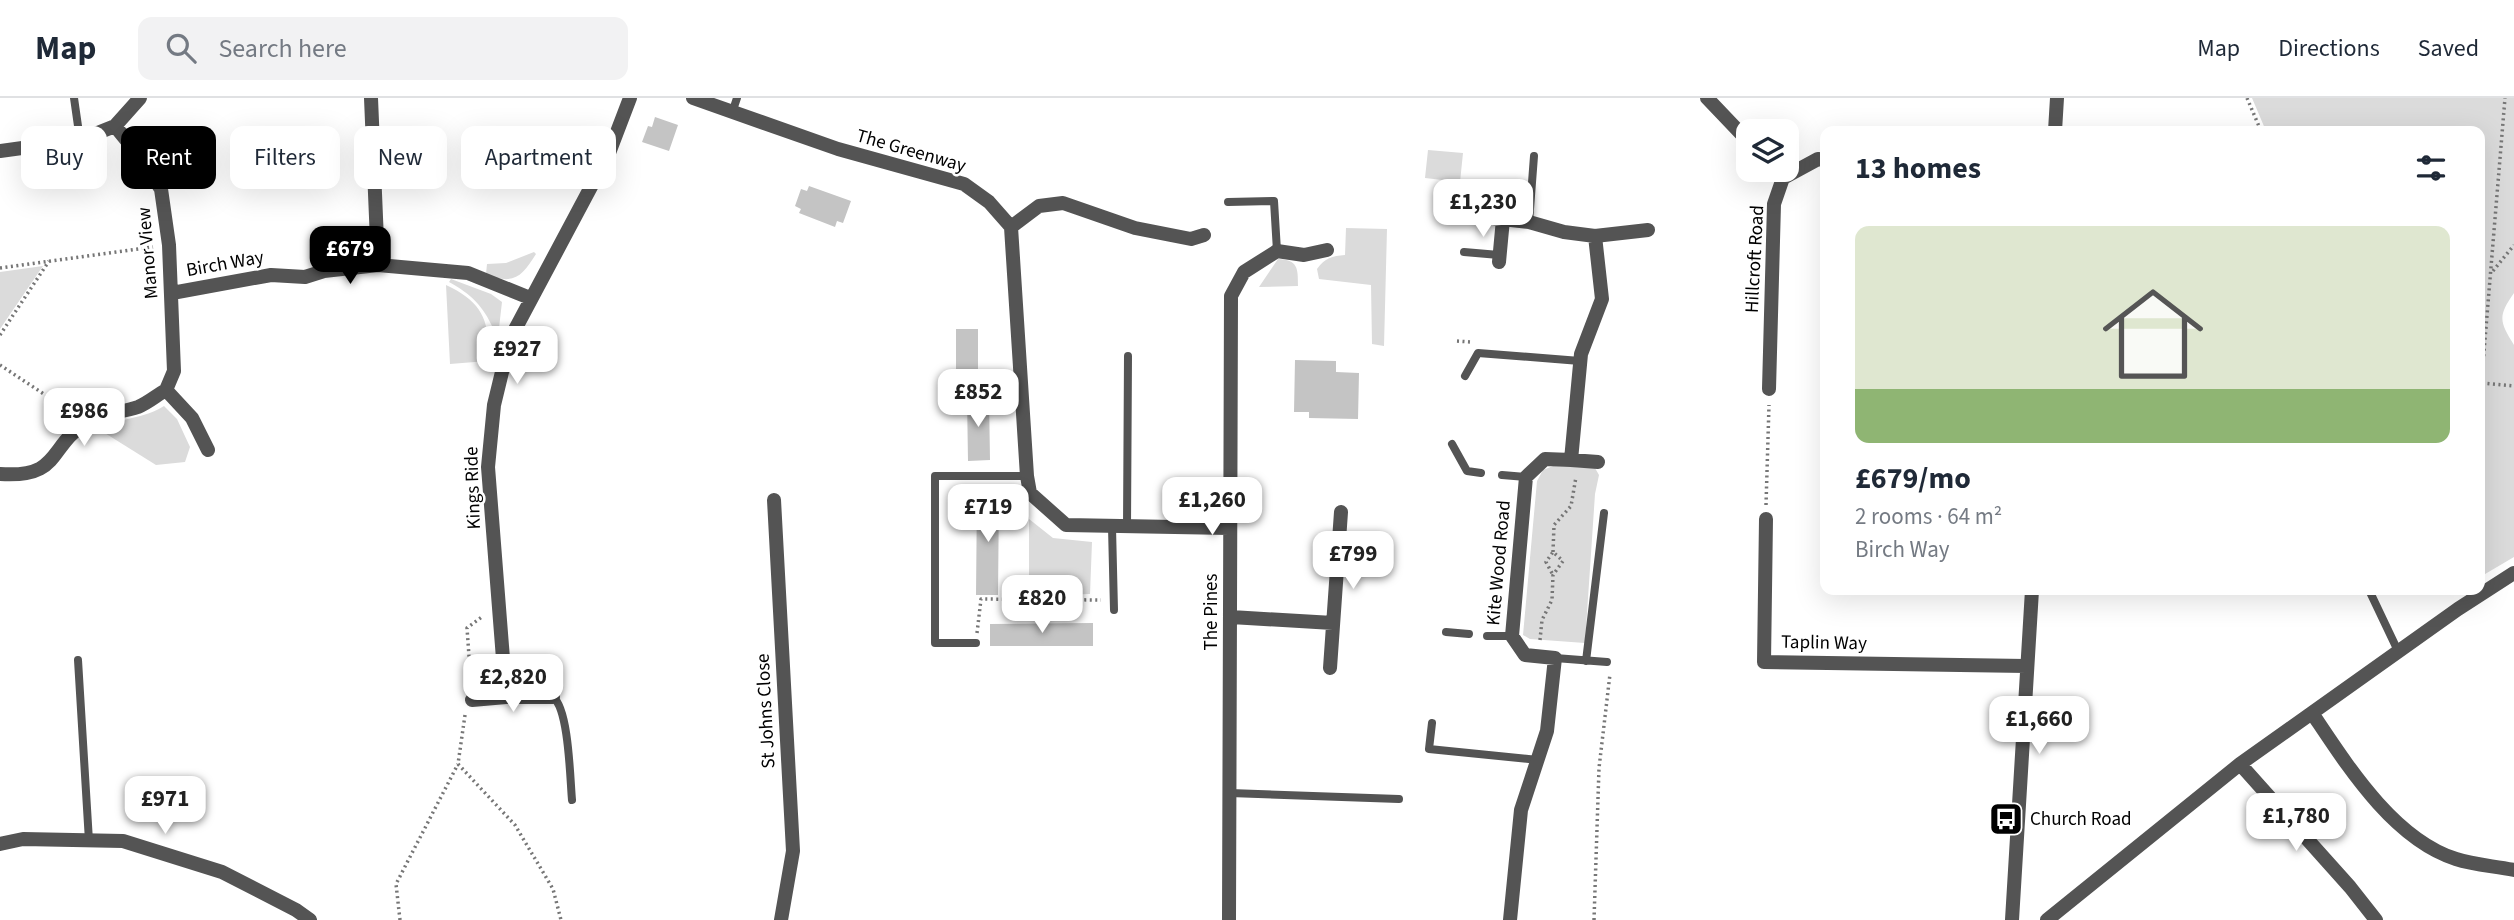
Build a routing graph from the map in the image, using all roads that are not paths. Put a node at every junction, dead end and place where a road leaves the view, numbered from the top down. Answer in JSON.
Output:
{"nodes":[{"id":1,"x":74,"y":98,"type":"edge"},
{"id":2,"x":140,"y":98,"type":"edge"},
{"id":3,"x":371,"y":98,"type":"edge"},
{"id":4,"x":630,"y":98,"type":"edge"},
{"id":5,"x":693,"y":98,"type":"edge"},
{"id":6,"x":737,"y":98,"type":"edge"},
{"id":7,"x":1707,"y":98,"type":"edge"},
{"id":8,"x":2057,"y":98,"type":"edge"},
{"id":9,"x":732,"y":113,"type":"junction"},
{"id":10,"x":78,"y":126,"type":"edge"},
{"id":11,"x":115,"y":126,"type":"junction"},
{"id":12,"x":2055,"y":126,"type":"edge"},
{"id":13,"x":1736,"y":128,"type":"edge"},
{"id":14,"x":107,"y":129,"type":"edge"},
{"id":15,"x":21,"y":148,"type":"edge"},
{"id":16,"x":0,"y":151,"type":"edge"},
{"id":17,"x":1534,"y":156,"type":"dead end"},
{"id":18,"x":1820,"y":159,"type":"edge"},
{"id":19,"x":1799,"y":166,"type":"edge"},
{"id":20,"x":1778,"y":182,"type":"edge"},
{"id":21,"x":1228,"y":202,"type":"dead end"},
{"id":22,"x":1484,"y":217,"type":"dead end"},
{"id":23,"x":1503,"y":219,"type":"junction"},
{"id":24,"x":1529,"y":222,"type":"junction"},
{"id":25,"x":1011,"y":227,"type":"junction"},
{"id":26,"x":1648,"y":230,"type":"dead end"},
{"id":27,"x":1204,"y":235,"type":"dead end"},
{"id":28,"x":1595,"y":236,"type":"junction"},
{"id":29,"x":1327,"y":250,"type":"dead end"},
{"id":30,"x":1277,"y":251,"type":"junction"},
{"id":31,"x":1464,"y":252,"type":"dead end"},
{"id":32,"x":1499,"y":259,"type":"joint"},
{"id":33,"x":378,"y":265,"type":"junction"},
{"id":34,"x":172,"y":293,"type":"junction"},
{"id":35,"x":530,"y":298,"type":"junction"},
{"id":36,"x":1128,"y":356,"type":"dead end"},
{"id":37,"x":1580,"y":361,"type":"junction"},
{"id":38,"x":1465,"y":376,"type":"dead end"},
{"id":39,"x":1769,"y":388,"type":"road end"},
{"id":40,"x":166,"y":390,"type":"junction"},
{"id":41,"x":1452,"y":444,"type":"dead end"},
{"id":42,"x":208,"y":450,"type":"dead end"},
{"id":43,"x":1571,"y":460,"type":"junction"},
{"id":44,"x":1598,"y":462,"type":"dead end"},
{"id":45,"x":1481,"y":473,"type":"dead end"},
{"id":46,"x":0,"y":474,"type":"edge"},
{"id":47,"x":1027,"y":475,"type":"junction"},
{"id":48,"x":1502,"y":475,"type":"dead end"},
{"id":49,"x":1526,"y":477,"type":"junction"},
{"id":50,"x":774,"y":500,"type":"dead end"},
{"id":51,"x":1341,"y":512,"type":"dead end"},
{"id":52,"x":1604,"y":513,"type":"dead end"},
{"id":53,"x":1766,"y":519,"type":"road end"},
{"id":54,"x":1119,"y":527,"type":"junction"},
{"id":55,"x":1229,"y":528,"type":"junction"},
{"id":56,"x":2514,"y":573,"type":"edge"},
{"id":57,"x":2485,"y":592,"type":"edge"},
{"id":58,"x":2032,"y":595,"type":"edge"},
{"id":59,"x":2371,"y":595,"type":"edge"},
{"id":60,"x":2480,"y":595,"type":"edge"},
{"id":61,"x":1114,"y":610,"type":"dead end"},
{"id":62,"x":1231,"y":617,"type":"junction"},
{"id":63,"x":1333,"y":623,"type":"junction"},
{"id":64,"x":1446,"y":632,"type":"dead end"},
{"id":65,"x":1469,"y":634,"type":"dead end"},
{"id":66,"x":1487,"y":636,"type":"dead end"},
{"id":67,"x":1512,"y":636,"type":"junction"},
{"id":68,"x":976,"y":643,"type":"road end"},
{"id":69,"x":2398,"y":651,"type":"junction"},
{"id":70,"x":1555,"y":658,"type":"junction"},
{"id":71,"x":78,"y":660,"type":"dead end"},
{"id":72,"x":1586,"y":661,"type":"junction"},
{"id":73,"x":1607,"y":662,"type":"road end"},
{"id":74,"x":2026,"y":666,"type":"junction"},
{"id":75,"x":1330,"y":668,"type":"dead end"},
{"id":76,"x":506,"y":697,"type":"junction"},
{"id":77,"x":553,"y":697,"type":"joint"},
{"id":78,"x":472,"y":700,"type":"road end"},
{"id":79,"x":2312,"y":713,"type":"junction"},
{"id":80,"x":1432,"y":723,"type":"dead end"},
{"id":81,"x":1538,"y":760,"type":"junction"},
{"id":82,"x":2240,"y":764,"type":"junction"},
{"id":83,"x":1230,"y":793,"type":"junction"},
{"id":84,"x":1399,"y":799,"type":"dead end"},
{"id":85,"x":572,"y":800,"type":"dead end"},
{"id":86,"x":89,"y":841,"type":"junction"},
{"id":87,"x":0,"y":844,"type":"edge"},
{"id":88,"x":2514,"y":870,"type":"edge"},
{"id":89,"x":310,"y":920,"type":"edge"},
{"id":90,"x":781,"y":920,"type":"edge"},
{"id":91,"x":1229,"y":920,"type":"edge"},
{"id":92,"x":1510,"y":920,"type":"edge"},
{"id":93,"x":2012,"y":920,"type":"edge"},
{"id":94,"x":2047,"y":920,"type":"edge"},
{"id":95,"x":2376,"y":920,"type":"edge"}],
"edges":[{"from":1,"to":10,"type":"lane"},
{"from":2,"to":11,"type":"street"},
{"from":3,"to":33,"type":"street"},
{"from":4,"to":35,"type":"street","name":"Kings Ride"},
{"from":5,"to":9,"type":"street","name":"The Greenway"},
{"from":6,"to":9,"type":"lane"},
{"from":7,"to":13,"type":"street"},
{"from":8,"to":12,"type":"street"},
{"from":9,"to":25,"type":"street","name":"The Greenway"},
{"from":11,"to":14,"type":"street"},
{"from":11,"to":34,"type":"street","name":"Manor View"},
{"from":15,"to":16,"type":"street"},
{"from":17,"to":24,"type":"lane"},
{"from":18,"to":19,"type":"street","name":"Hillcroft Road"},
{"from":20,"to":39,"type":"street","name":"Hillcroft Road"},
{"from":21,"to":30,"type":"lane"},
{"from":22,"to":23,"type":"street"},
{"from":23,"to":24,"type":"street"},
{"from":23,"to":32,"type":"street"},
{"from":24,"to":28,"type":"street"},
{"from":25,"to":27,"type":"street"},
{"from":25,"to":47,"type":"street"},
{"from":26,"to":28,"type":"street"},
{"from":28,"to":37,"type":"street"},
{"from":29,"to":30,"type":"street"},
{"from":30,"to":55,"type":"street","name":"The Pines"},
{"from":31,"to":32,"type":"lane"},
{"from":33,"to":34,"type":"street","name":"Birch Way"},
{"from":33,"to":35,"type":"street","name":"Birch Way"},
{"from":34,"to":40,"type":"street","name":"Manor View"},
{"from":35,"to":76,"type":"street","name":"Kings Ride"},
{"from":36,"to":54,"type":"lane"},
{"from":37,"to":38,"type":"lane"},
{"from":37,"to":43,"type":"street"},
{"from":40,"to":42,"type":"street"},
{"from":40,"to":46,"type":"street"},
{"from":41,"to":45,"type":"lane"},
{"from":43,"to":44,"type":"street","name":"Kite Wood Road"},
{"from":43,"to":49,"type":"street","name":"Kite Wood Road"},
{"from":47,"to":54,"type":"street"},
{"from":47,"to":68,"type":"lane"},
{"from":48,"to":49,"type":"lane"},
{"from":49,"to":67,"type":"street","name":"Kite Wood Road"},
{"from":50,"to":90,"type":"street","name":"St Johns Close"},
{"from":51,"to":63,"type":"street"},
{"from":52,"to":72,"type":"lane"},
{"from":53,"to":74,"type":"street","name":"Taplin Way"},
{"from":54,"to":55,"type":"street"},
{"from":54,"to":61,"type":"lane"},
{"from":55,"to":62,"type":"street","name":"The Pines"},
{"from":56,"to":57,"type":"street"},
{"from":58,"to":74,"type":"street"},
{"from":59,"to":69,"type":"lane"},
{"from":60,"to":69,"type":"street"},
{"from":62,"to":63,"type":"street"},
{"from":62,"to":83,"type":"street","name":"The Pines"},
{"from":63,"to":75,"type":"street"},
{"from":64,"to":65,"type":"lane"},
{"from":66,"to":67,"type":"lane"},
{"from":67,"to":70,"type":"street","name":"Kite Wood Road"},
{"from":69,"to":79,"type":"street"},
{"from":70,"to":72,"type":"lane"},
{"from":70,"to":81,"type":"street"},
{"from":71,"to":86,"type":"lane"},
{"from":72,"to":73,"type":"lane"},
{"from":74,"to":93,"type":"street"},
{"from":76,"to":77,"type":"street"},
{"from":76,"to":78,"type":"street"},
{"from":77,"to":85,"type":"lane"},
{"from":79,"to":82,"type":"street"},
{"from":79,"to":88,"type":"street"},
{"from":80,"to":81,"type":"lane"},
{"from":81,"to":92,"type":"street"},
{"from":82,"to":94,"type":"street"},
{"from":82,"to":95,"type":"street"},
{"from":83,"to":84,"type":"lane"},
{"from":83,"to":91,"type":"street","name":"The Pines"},
{"from":86,"to":87,"type":"street"},
{"from":86,"to":89,"type":"street"}]}
